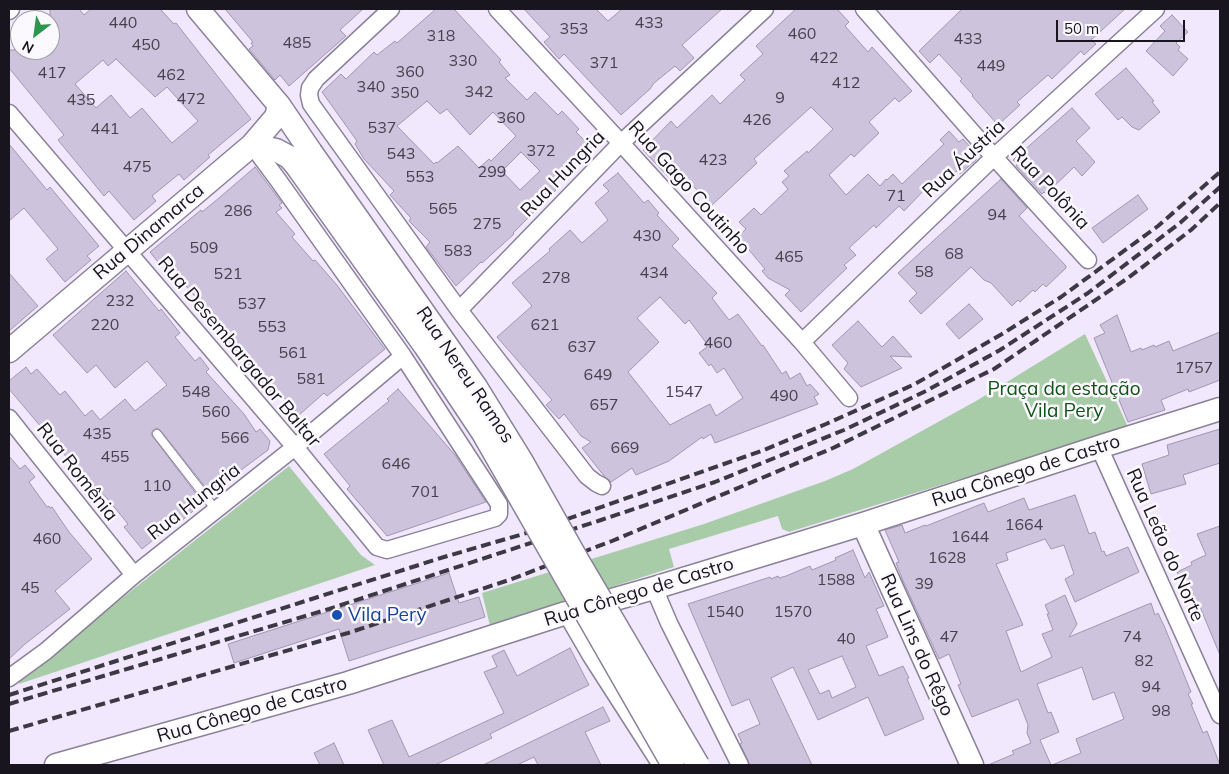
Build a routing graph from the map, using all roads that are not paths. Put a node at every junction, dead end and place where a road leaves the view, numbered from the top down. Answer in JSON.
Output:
{"nodes":[{"id":1,"x":198,"y":9,"type":"edge"},
{"id":2,"x":390,"y":9,"type":"edge"},
{"id":3,"x":497,"y":9,"type":"edge"},
{"id":4,"x":765,"y":9,"type":"edge"},
{"id":5,"x":864,"y":9,"type":"edge"},
{"id":6,"x":1156,"y":9,"type":"edge"},
{"id":7,"x":279,"y":105,"type":"junction"},
{"id":8,"x":9,"y":113,"type":"edge"},
{"id":9,"x":622,"y":143,"type":"junction"},
{"id":10,"x":252,"y":145,"type":"junction"},
{"id":11,"x":994,"y":157,"type":"junction"},
{"id":12,"x":304,"y":159,"type":"junction"},
{"id":13,"x":126,"y":250,"type":"junction"},
{"id":14,"x":1088,"y":260,"type":"dead end"},
{"id":15,"x":459,"y":310,"type":"junction"},
{"id":16,"x":802,"y":342,"type":"junction"},
{"id":17,"x":9,"y":351,"type":"edge"},
{"id":18,"x":403,"y":356,"type":"junction"},
{"id":19,"x":849,"y":398,"type":"dead end"},
{"id":20,"x":1220,"y":410,"type":"edge"},
{"id":21,"x":9,"y":418,"type":"edge"},
{"id":22,"x":157,"y":434,"type":"dead end"},
{"id":23,"x":295,"y":447,"type":"junction"},
{"id":24,"x":1099,"y":447,"type":"junction"},
{"id":25,"x":602,"y":486,"type":"dead end"},
{"id":26,"x":216,"y":510,"type":"junction"},
{"id":27,"x":863,"y":524,"type":"junction"},
{"id":28,"x":134,"y":575,"type":"junction"},
{"id":29,"x":654,"y":588,"type":"junction"},
{"id":30,"x":566,"y":613,"type":"junction"},
{"id":31,"x":9,"y":678,"type":"edge"},
{"id":32,"x":1220,"y":715,"type":"edge"},
{"id":33,"x":61,"y":765,"type":"edge"},
{"id":34,"x":661,"y":765,"type":"edge"},
{"id":35,"x":673,"y":765,"type":"edge"},
{"id":36,"x":698,"y":765,"type":"edge"},
{"id":37,"x":740,"y":765,"type":"edge"},
{"id":38,"x":972,"y":765,"type":"edge"}],
"edges":[{"from":1,"to":7,"type":"street","name":"Rua Nereu Ramos"},
{"from":2,"to":15,"type":"street","name":"Rua Nereu Ramos"},
{"from":3,"to":9,"type":"street","name":"Rua Gago Coutinho"},
{"from":4,"to":9,"type":"street","name":"Rua Hungria"},
{"from":5,"to":11,"type":"street","name":"Rua Polônia"},
{"from":6,"to":11,"type":"street","name":"Rua Áustria"},
{"from":7,"to":10,"type":"street","name":"Rua Dinamarca"},
{"from":7,"to":12,"type":"street","name":"Rua Nereu Ramos"},
{"from":8,"to":13,"type":"street","name":"Rua Desembargador Baltar"},
{"from":9,"to":15,"type":"street","name":"Rua Hungria"},
{"from":9,"to":16,"type":"street","name":"Rua Gago Coutinho"},
{"from":10,"to":12,"type":"street"},
{"from":10,"to":13,"type":"street","name":"Rua Dinamarca"},
{"from":10,"to":18,"type":"street"},
{"from":11,"to":14,"type":"street","name":"Rua Polônia"},
{"from":11,"to":16,"type":"street","name":"Rua Áustria"},
{"from":12,"to":35,"type":"street","name":"Rua Nereu Ramos","bridge":true},
{"from":12,"to":36,"type":"street","name":"Rua Nereu Ramos","bridge":true},
{"from":13,"to":17,"type":"street","name":"Rua Dinamarca"},
{"from":13,"to":23,"type":"street","name":"Rua Desembargador Baltar"},
{"from":15,"to":25,"type":"street","name":"Rua Nereu Ramos"},
{"from":16,"to":19,"type":"street","name":"Rua Gago Coutinho"},
{"from":18,"to":23,"type":"street","name":"Rua Hungria"},
{"from":18,"to":23,"type":"street","name":"Rua Desembargador Baltar"},
{"from":20,"to":24,"type":"street","name":"Rua Cônego de Castro"},
{"from":21,"to":28,"type":"street","name":"Rua Romênia"},
{"from":22,"to":26,"type":"lane"},
{"from":23,"to":26,"type":"street","name":"Rua Hungria"},
{"from":24,"to":27,"type":"street","name":"Rua Cônego de Castro"},
{"from":24,"to":32,"type":"street","name":"Rua Leão do Norte"},
{"from":26,"to":28,"type":"street","name":"Rua Hungria"},
{"from":27,"to":29,"type":"street","name":"Rua Cônego de Castro"},
{"from":27,"to":38,"type":"street","name":"Rua Lins do Rêgo"},
{"from":28,"to":31,"type":"street","name":"Rua Hungria"},
{"from":29,"to":30,"type":"street","name":"Rua Cônego de Castro"},
{"from":29,"to":37,"type":"street"},
{"from":30,"to":33,"type":"street","name":"Rua Cônego de Castro"},
{"from":30,"to":34,"type":"street"}]}
